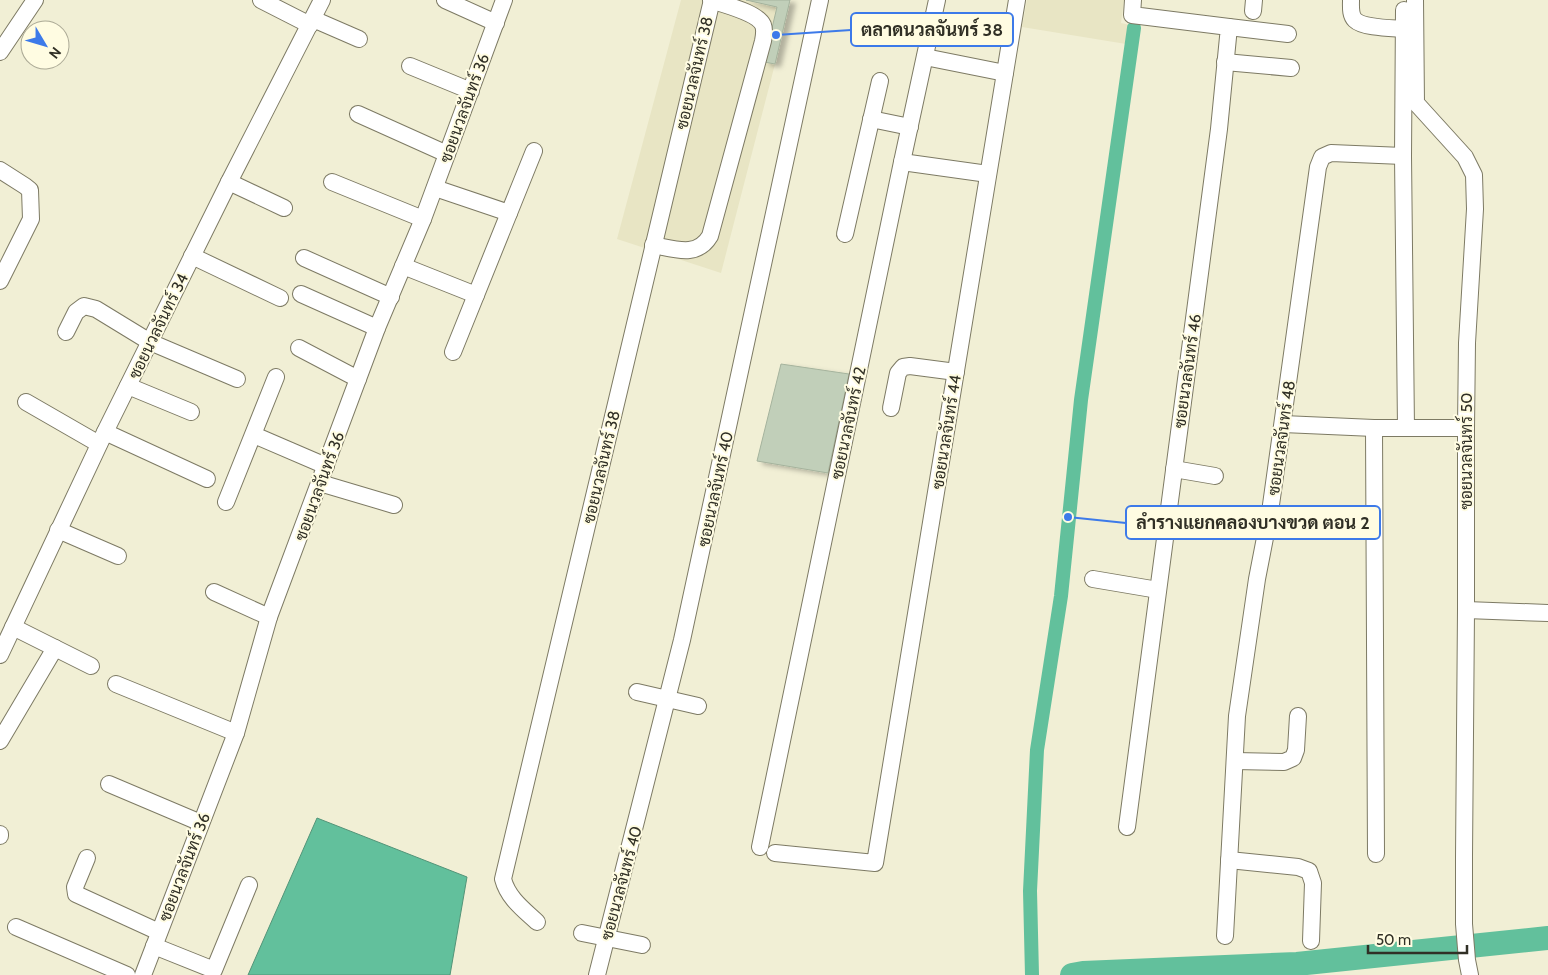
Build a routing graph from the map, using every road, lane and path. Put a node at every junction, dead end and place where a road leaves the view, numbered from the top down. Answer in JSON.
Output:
{"nodes":[{"id":1,"x":35,"y":0,"type":"edge"},
{"id":2,"x":261,"y":0,"type":"edge"},
{"id":3,"x":322,"y":0,"type":"edge"},
{"id":4,"x":445,"y":0,"type":"edge"},
{"id":5,"x":504,"y":0,"type":"edge"},
{"id":6,"x":712,"y":0,"type":"edge"},
{"id":7,"x":820,"y":0,"type":"edge"},
{"id":8,"x":937,"y":0,"type":"edge"},
{"id":9,"x":1016,"y":0,"type":"edge"},
{"id":10,"x":1133,"y":0,"type":"edge"},
{"id":11,"x":1351,"y":0,"type":"edge"},
{"id":12,"x":1404,"y":0,"type":"edge"},
{"id":13,"x":1415,"y":0,"type":"edge"},
{"id":14,"x":312,"y":22,"type":"junction"},
{"id":15,"x":496,"y":22,"type":"junction"},
{"id":16,"x":1229,"y":27,"type":"junction"},
{"id":17,"x":1404,"y":29,"type":"junction"},
{"id":18,"x":1288,"y":34,"type":"dead end"},
{"id":19,"x":359,"y":39,"type":"dead end"},
{"id":20,"x":0,"y":52,"type":"edge"},
{"id":21,"x":925,"y":57,"type":"junction"},
{"id":22,"x":1225,"y":62,"type":"junction"},
{"id":23,"x":410,"y":66,"type":"dead end"},
{"id":24,"x":1291,"y":68,"type":"dead end"},
{"id":25,"x":1005,"y":73,"type":"junction"},
{"id":26,"x":880,"y":81,"type":"dead end"},
{"id":27,"x":471,"y":91,"type":"junction"},
{"id":28,"x":358,"y":114,"type":"dead end"},
{"id":29,"x":871,"y":119,"type":"junction"},
{"id":30,"x":910,"y":127,"type":"junction"},
{"id":31,"x":534,"y":151,"type":"dead end"},
{"id":32,"x":447,"y":154,"type":"junction"},
{"id":33,"x":1402,"y":156,"type":"junction"},
{"id":34,"x":902,"y":162,"type":"junction"},
{"id":35,"x":0,"y":170,"type":"edge"},
{"id":36,"x":988,"y":174,"type":"junction"},
{"id":37,"x":228,"y":182,"type":"junction"},
{"id":38,"x":332,"y":182,"type":"dead end"},
{"id":39,"x":435,"y":188,"type":"junction"},
{"id":40,"x":284,"y":208,"type":"dead end"},
{"id":41,"x":509,"y":213,"type":"junction"},
{"id":42,"x":423,"y":219,"type":"junction"},
{"id":43,"x":845,"y":234,"type":"dead end"},
{"id":44,"x":653,"y":245,"type":"junction"},
{"id":45,"x":192,"y":256,"type":"junction"},
{"id":46,"x":304,"y":258,"type":"dead end"},
{"id":47,"x":403,"y":266,"type":"junction"},
{"id":48,"x":0,"y":281,"type":"edge"},
{"id":49,"x":301,"y":294,"type":"dead end"},
{"id":50,"x":476,"y":295,"type":"junction"},
{"id":51,"x":391,"y":297,"type":"junction"},
{"id":52,"x":280,"y":298,"type":"dead end"},
{"id":53,"x":377,"y":328,"type":"junction"},
{"id":54,"x":66,"y":332,"type":"dead end"},
{"id":55,"x":150,"y":342,"type":"junction"},
{"id":56,"x":299,"y":348,"type":"dead end"},
{"id":57,"x":453,"y":352,"type":"dead end"},
{"id":58,"x":956,"y":372,"type":"junction"},
{"id":59,"x":276,"y":378,"type":"dead end"},
{"id":60,"x":237,"y":379,"type":"dead end"},
{"id":61,"x":358,"y":379,"type":"junction"},
{"id":62,"x":128,"y":386,"type":"junction"},
{"id":63,"x":26,"y":402,"type":"dead end"},
{"id":64,"x":891,"y":408,"type":"dead end"},
{"id":65,"x":191,"y":412,"type":"dead end"},
{"id":66,"x":1283,"y":424,"type":"junction"},
{"id":67,"x":1374,"y":428,"type":"junction"},
{"id":68,"x":1406,"y":428,"type":"junction"},
{"id":69,"x":1466,"y":428,"type":"junction"},
{"id":70,"x":254,"y":435,"type":"junction"},
{"id":71,"x":102,"y":438,"type":"junction"},
{"id":72,"x":326,"y":466,"type":"junction"},
{"id":73,"x":1174,"y":468,"type":"junction"},
{"id":74,"x":1215,"y":476,"type":"dead end"},
{"id":75,"x":207,"y":479,"type":"dead end"},
{"id":76,"x":320,"y":483,"type":"junction"},
{"id":77,"x":226,"y":502,"type":"dead end"},
{"id":78,"x":394,"y":505,"type":"dead end"},
{"id":79,"x":58,"y":530,"type":"junction"},
{"id":80,"x":118,"y":556,"type":"dead end"},
{"id":81,"x":1093,"y":579,"type":"dead end"},
{"id":82,"x":1158,"y":590,"type":"junction"},
{"id":83,"x":214,"y":592,"type":"dead end"},
{"id":84,"x":1466,"y":610,"type":"junction"},
{"id":85,"x":1548,"y":613,"type":"edge"},
{"id":86,"x":269,"y":617,"type":"junction"},
{"id":87,"x":13,"y":627,"type":"junction"},
{"id":88,"x":55,"y":648,"type":"junction"},
{"id":89,"x":0,"y":655,"type":"edge"},
{"id":90,"x":91,"y":666,"type":"dead end"},
{"id":91,"x":116,"y":684,"type":"dead end"},
{"id":92,"x":636,"y":692,"type":"dead end"},
{"id":93,"x":668,"y":699,"type":"junction"},
{"id":94,"x":698,"y":706,"type":"dead end"},
{"id":95,"x":1298,"y":716,"type":"dead end"},
{"id":96,"x":236,"y":733,"type":"junction"},
{"id":97,"x":0,"y":741,"type":"edge"},
{"id":98,"x":1235,"y":761,"type":"junction"},
{"id":99,"x":109,"y":784,"type":"dead end"},
{"id":100,"x":201,"y":823,"type":"junction"},
{"id":101,"x":1127,"y":827,"type":"dead end"},
{"id":102,"x":1376,"y":854,"type":"dead end"},
{"id":103,"x":87,"y":858,"type":"dead end"},
{"id":104,"x":1229,"y":860,"type":"junction"},
{"id":105,"x":875,"y":863,"type":"joint"},
{"id":106,"x":249,"y":885,"type":"dead end"},
{"id":107,"x":537,"y":922,"type":"dead end"},
{"id":108,"x":16,"y":927,"type":"dead end"},
{"id":109,"x":582,"y":933,"type":"dead end"},
{"id":110,"x":1225,"y":936,"type":"dead end"},
{"id":111,"x":607,"y":938,"type":"junction"},
{"id":112,"x":157,"y":939,"type":"junction"},
{"id":113,"x":1311,"y":941,"type":"dead end"},
{"id":114,"x":642,"y":945,"type":"dead end"},
{"id":115,"x":1469,"y":968,"type":"edge"},
{"id":116,"x":219,"y":973,"type":"edge"},
{"id":117,"x":127,"y":975,"type":"edge"},
{"id":118,"x":143,"y":975,"type":"edge"},
{"id":119,"x":597,"y":975,"type":"edge"}],
"edges":[{"from":1,"to":20,"type":"street"},
{"from":2,"to":14,"type":"street"},
{"from":3,"to":14,"type":"street","name":"ซอยนวลจันทร์ 34"},
{"from":4,"to":15,"type":"street"},
{"from":5,"to":15,"type":"street","name":"ซอยนวลจันทร์ 36"},
{"from":6,"to":44,"type":"street","name":"ซอยนวลจันทร์ 38"},
{"from":6,"to":44,"type":"street"},
{"from":7,"to":93,"type":"street","name":"ซอยนวลจันทร์ 40"},
{"from":8,"to":21,"type":"street","name":"ซอยนวลจันทร์ 42"},
{"from":9,"to":25,"type":"street","name":"ซอยนวลจันทร์ 44"},
{"from":10,"to":16,"type":"street"},
{"from":11,"to":17,"type":"street"},
{"from":12,"to":17,"type":"street"},
{"from":13,"to":69,"type":"street","name":"ซอยนวลจันทร์ 50"},
{"from":14,"to":19,"type":"street"},
{"from":14,"to":37,"type":"street","name":"ซอยนวลจันทร์ 34"},
{"from":15,"to":27,"type":"street","name":"ซอยนวลจันทร์ 36"},
{"from":16,"to":18,"type":"street"},
{"from":16,"to":22,"type":"street","name":"ซอยนวลจันทร์ 46"},
{"from":17,"to":33,"type":"street"},
{"from":21,"to":25,"type":"street"},
{"from":21,"to":30,"type":"street","name":"ซอยนวลจันทร์ 42"},
{"from":22,"to":24,"type":"street"},
{"from":22,"to":73,"type":"street","name":"ซอยนวลจันทร์ 46"},
{"from":23,"to":27,"type":"street"},
{"from":25,"to":36,"type":"street","name":"ซอยนวลจันทร์ 44"},
{"from":26,"to":29,"type":"street"},
{"from":27,"to":32,"type":"street","name":"ซอยนวลจันทร์ 36"},
{"from":28,"to":32,"type":"street"},
{"from":29,"to":30,"type":"street"},
{"from":29,"to":43,"type":"street"},
{"from":30,"to":34,"type":"street","name":"ซอยนวลจันทร์ 42"},
{"from":31,"to":41,"type":"street"},
{"from":32,"to":39,"type":"street","name":"ซอยนวลจันทร์ 36"},
{"from":33,"to":66,"type":"street","name":"ซอยนวลจันทร์ 48"},
{"from":33,"to":68,"type":"street"},
{"from":34,"to":36,"type":"street"},
{"from":34,"to":105,"type":"street","name":"ซอยนวลจันทร์ 42"},
{"from":35,"to":48,"type":"street"},
{"from":36,"to":58,"type":"street","name":"ซอยนวลจันทร์ 44"},
{"from":37,"to":40,"type":"street"},
{"from":37,"to":45,"type":"street","name":"ซอยนวลจันทร์ 34"},
{"from":38,"to":42,"type":"street"},
{"from":39,"to":41,"type":"street"},
{"from":39,"to":42,"type":"street","name":"ซอยนวลจันทร์ 36"},
{"from":41,"to":50,"type":"street"},
{"from":42,"to":47,"type":"street","name":"ซอยนวลจันทร์ 36"},
{"from":44,"to":107,"type":"street","name":"ซอยนวลจันทร์ 38"},
{"from":45,"to":52,"type":"street"},
{"from":45,"to":55,"type":"street","name":"ซอยนวลจันทร์ 34"},
{"from":46,"to":51,"type":"street"},
{"from":47,"to":50,"type":"street"},
{"from":47,"to":51,"type":"street","name":"ซอยนวลจันทร์ 36"},
{"from":49,"to":53,"type":"street"},
{"from":50,"to":57,"type":"street"},
{"from":51,"to":53,"type":"street","name":"ซอยนวลจันทร์ 36"},
{"from":53,"to":61,"type":"street","name":"ซอยนวลจันทร์ 36"},
{"from":54,"to":55,"type":"street"},
{"from":55,"to":60,"type":"street"},
{"from":55,"to":62,"type":"street","name":"ซอยนวลจันทร์ 34"},
{"from":56,"to":61,"type":"street"},
{"from":58,"to":64,"type":"street"},
{"from":58,"to":105,"type":"street","name":"ซอยนวลจันทร์ 44"},
{"from":59,"to":70,"type":"street"},
{"from":61,"to":72,"type":"street","name":"ซอยนวลจันทร์ 36"},
{"from":62,"to":65,"type":"street"},
{"from":62,"to":71,"type":"street","name":"ซอยนวลจันทร์ 34"},
{"from":63,"to":71,"type":"street"},
{"from":66,"to":67,"type":"street"},
{"from":66,"to":98,"type":"street","name":"ซอยนวลจันทร์ 48"},
{"from":67,"to":68,"type":"street"},
{"from":67,"to":102,"type":"street"},
{"from":68,"to":69,"type":"street"},
{"from":69,"to":84,"type":"street","name":"ซอยนวลจันทร์ 50"},
{"from":70,"to":72,"type":"street"},
{"from":70,"to":77,"type":"street"},
{"from":71,"to":75,"type":"street"},
{"from":71,"to":79,"type":"street","name":"ซอยนวลจันทร์ 34"},
{"from":72,"to":76,"type":"street","name":"ซอยนวลจันทร์ 36"},
{"from":73,"to":74,"type":"street"},
{"from":73,"to":82,"type":"street","name":"ซอยนวลจันทร์ 46"},
{"from":76,"to":78,"type":"street"},
{"from":76,"to":86,"type":"street","name":"ซอยนวลจันทร์ 36"},
{"from":79,"to":80,"type":"street"},
{"from":79,"to":87,"type":"street","name":"ซอยนวลจันทร์ 34"},
{"from":81,"to":82,"type":"street"},
{"from":82,"to":101,"type":"street","name":"ซอยนวลจันทร์ 46"},
{"from":83,"to":86,"type":"street"},
{"from":84,"to":85,"type":"street"},
{"from":84,"to":115,"type":"street","name":"ซอยนวลจันทร์ 50"},
{"from":86,"to":96,"type":"street","name":"ซอยนวลจันทร์ 36"},
{"from":87,"to":88,"type":"street"},
{"from":87,"to":89,"type":"street","name":"ซอยนวลจันทร์ 34"},
{"from":88,"to":90,"type":"street"},
{"from":88,"to":97,"type":"street"},
{"from":91,"to":96,"type":"street"},
{"from":92,"to":93,"type":"street"},
{"from":93,"to":94,"type":"street"},
{"from":93,"to":111,"type":"street","name":"ซอยนวลจันทร์ 40"},
{"from":95,"to":98,"type":"street"},
{"from":96,"to":100,"type":"street","name":"ซอยนวลจันทร์ 36"},
{"from":98,"to":104,"type":"street","name":"ซอยนวลจันทร์ 48"},
{"from":99,"to":100,"type":"street"},
{"from":100,"to":112,"type":"street","name":"ซอยนวลจันทร์ 36"},
{"from":103,"to":112,"type":"street"},
{"from":104,"to":110,"type":"street","name":"ซอยนวลจันทร์ 48"},
{"from":104,"to":113,"type":"street"},
{"from":106,"to":116,"type":"street"},
{"from":108,"to":117,"type":"street"},
{"from":109,"to":111,"type":"street"},
{"from":111,"to":114,"type":"street"},
{"from":111,"to":119,"type":"street","name":"ซอยนวลจันทร์ 40"},
{"from":112,"to":116,"type":"street"},
{"from":112,"to":118,"type":"street","name":"ซอยนวลจันทร์ 36"}]}
